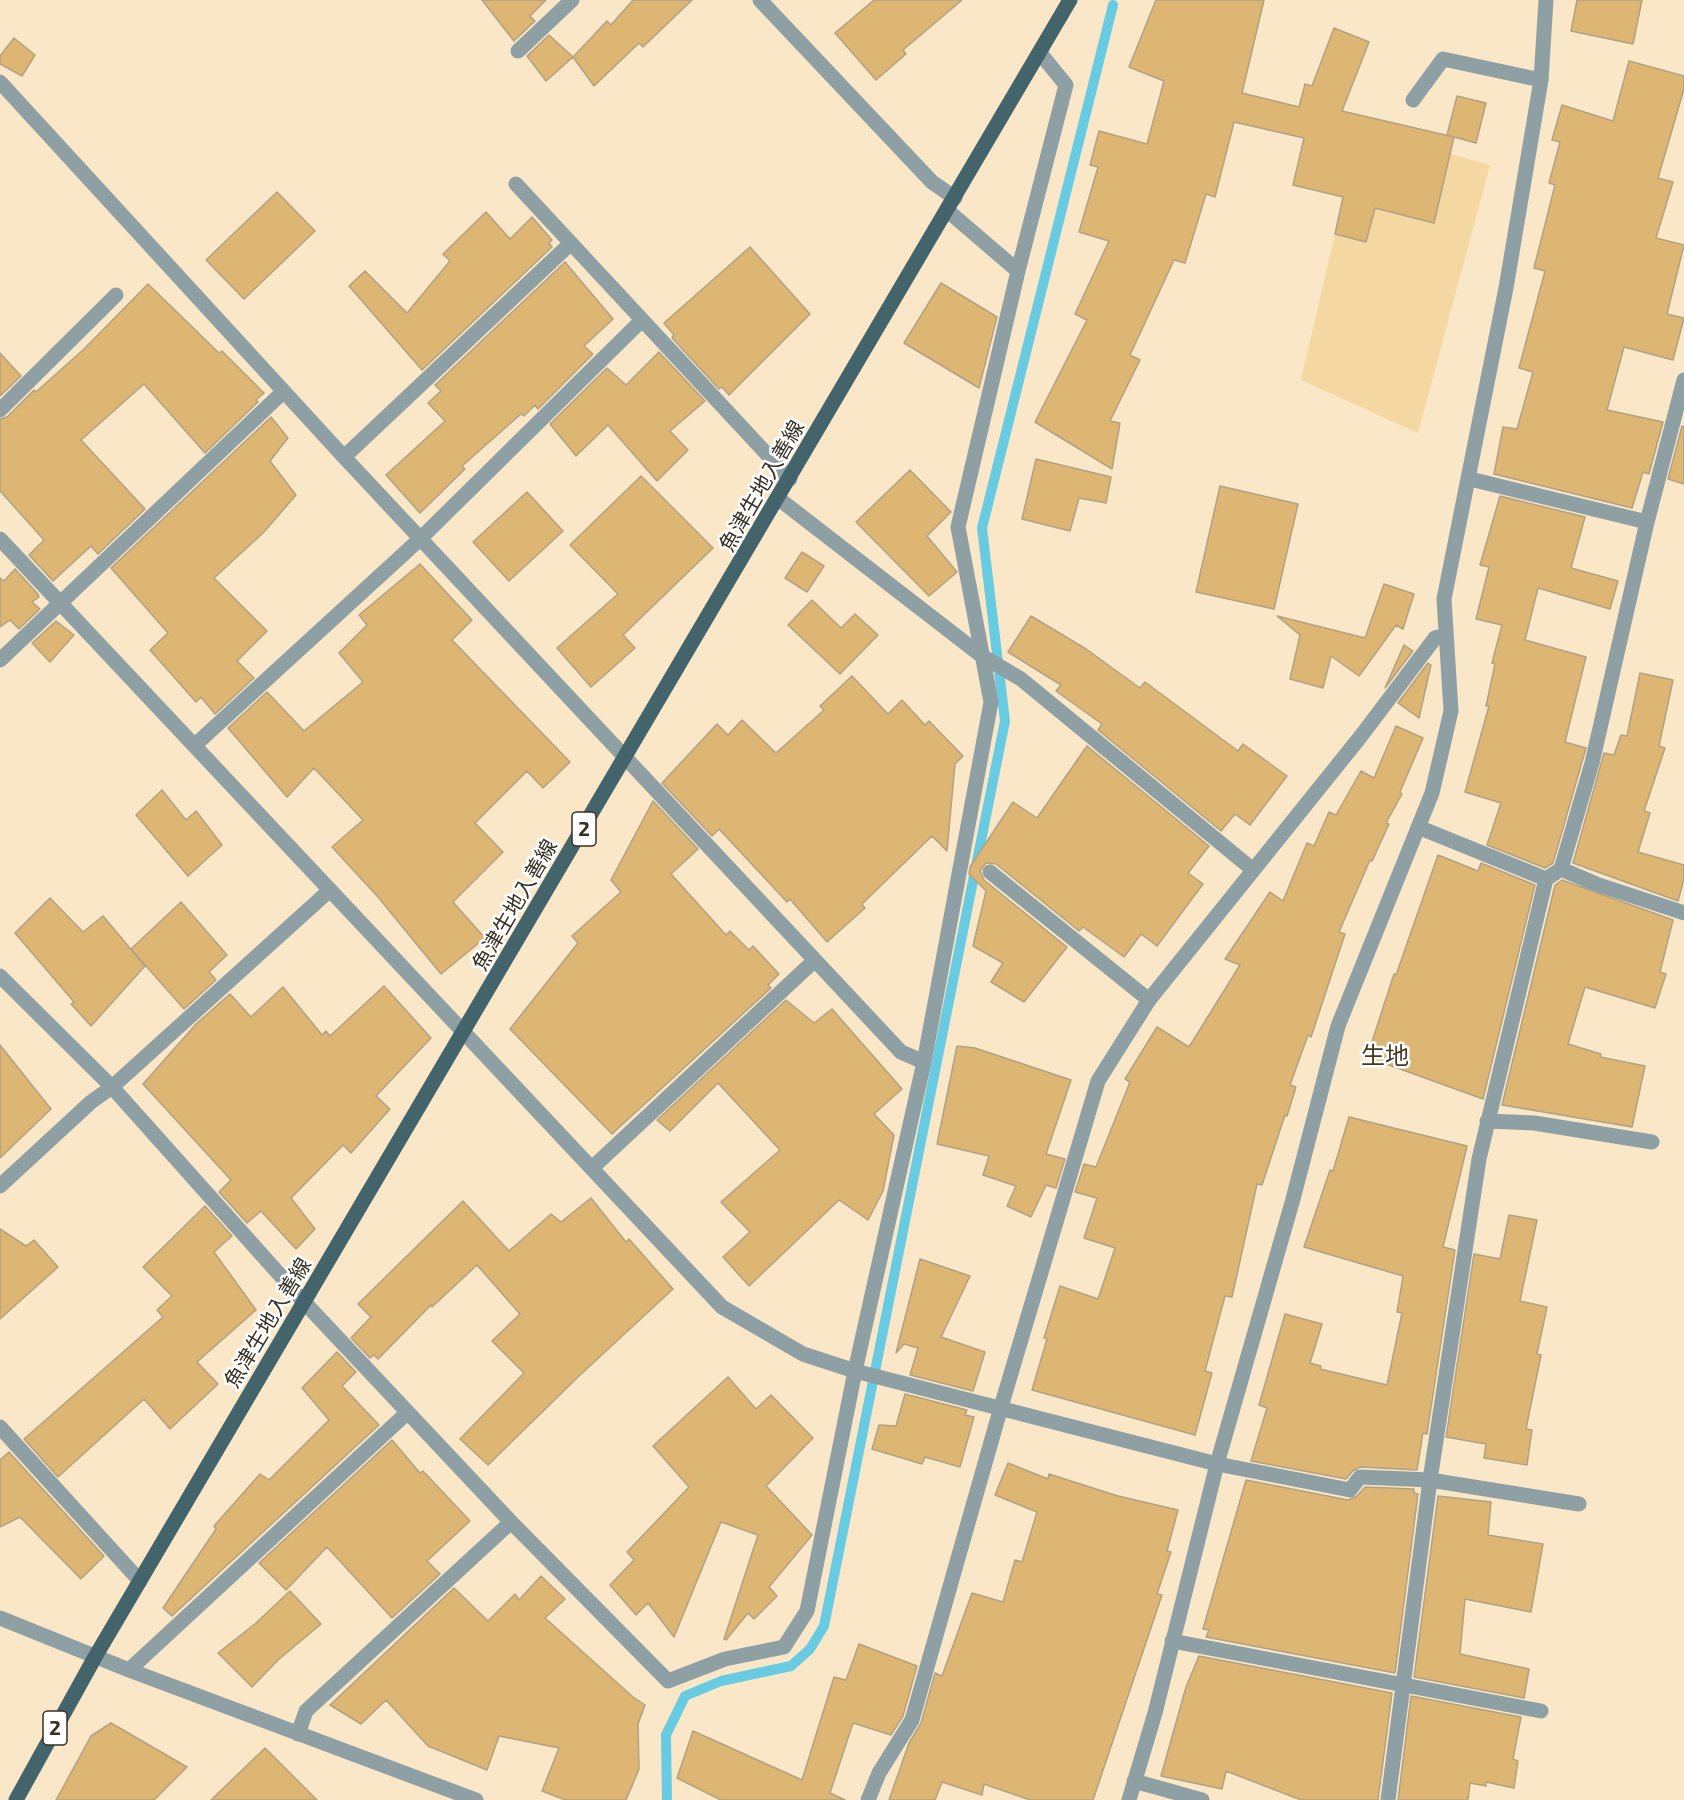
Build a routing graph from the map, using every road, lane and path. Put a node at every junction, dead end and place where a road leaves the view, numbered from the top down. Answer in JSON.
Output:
{"nodes":[{"id":1,"x":572,"y":0,"type":"edge"},
{"id":2,"x":760,"y":0,"type":"edge"},
{"id":3,"x":1070,"y":0,"type":"edge"},
{"id":4,"x":1546,"y":0,"type":"edge"},
{"id":5,"x":518,"y":51,"type":"dead end"},
{"id":6,"x":1040,"y":53,"type":"junction"},
{"id":7,"x":1541,"y":80,"type":"junction"},
{"id":8,"x":0,"y":82,"type":"edge"},
{"id":9,"x":1413,"y":100,"type":"dead end"},
{"id":10,"x":516,"y":184,"type":"dead end"},
{"id":11,"x":952,"y":205,"type":"junction"},
{"id":12,"x":570,"y":244,"type":"junction"},
{"id":13,"x":1018,"y":271,"type":"junction"},
{"id":14,"x":116,"y":295,"type":"dead end"},
{"id":15,"x":642,"y":320,"type":"junction"},
{"id":16,"x":1684,"y":380,"type":"edge"},
{"id":17,"x":284,"y":392,"type":"junction"},
{"id":18,"x":0,"y":410,"type":"edge"},
{"id":19,"x":344,"y":457,"type":"junction"},
{"id":20,"x":790,"y":479,"type":"junction"},
{"id":21,"x":1470,"y":479,"type":"junction"},
{"id":22,"x":778,"y":499,"type":"junction"},
{"id":23,"x":1647,"y":522,"type":"junction"},
{"id":24,"x":0,"y":539,"type":"edge"},
{"id":25,"x":420,"y":539,"type":"junction"},
{"id":26,"x":60,"y":602,"type":"junction"},
{"id":27,"x":1446,"y":635,"type":"junction"},
{"id":28,"x":982,"y":656,"type":"junction"},
{"id":29,"x":0,"y":660,"type":"edge"},
{"id":30,"x":195,"y":745,"type":"junction"},
{"id":31,"x":625,"y":759,"type":"junction"},
{"id":32,"x":1418,"y":827,"type":"junction"},
{"id":33,"x":1252,"y":869,"type":"junction"},
{"id":34,"x":1561,"y":869,"type":"junction"},
{"id":35,"x":990,"y":872,"type":"dead end"},
{"id":36,"x":1546,"y":879,"type":"junction"},
{"id":37,"x":330,"y":890,"type":"junction"},
{"id":38,"x":1684,"y":913,"type":"edge"},
{"id":39,"x":815,"y":960,"type":"junction"},
{"id":40,"x":0,"y":976,"type":"edge"},
{"id":41,"x":1149,"y":1000,"type":"junction"},
{"id":42,"x":465,"y":1032,"type":"junction"},
{"id":43,"x":924,"y":1062,"type":"junction"},
{"id":44,"x":112,"y":1087,"type":"junction"},
{"id":45,"x":1487,"y":1121,"type":"junction"},
{"id":46,"x":1652,"y":1142,"type":"dead end"},
{"id":47,"x":592,"y":1168,"type":"junction"},
{"id":48,"x":0,"y":1186,"type":"edge"},
{"id":49,"x":304,"y":1302,"type":"junction"},
{"id":50,"x":855,"y":1371,"type":"junction"},
{"id":51,"x":1001,"y":1407,"type":"junction"},
{"id":52,"x":408,"y":1412,"type":"junction"},
{"id":53,"x":0,"y":1427,"type":"edge"},
{"id":54,"x":1217,"y":1464,"type":"junction"},
{"id":55,"x":1430,"y":1480,"type":"junction"},
{"id":56,"x":1579,"y":1504,"type":"dead end"},
{"id":57,"x":511,"y":1522,"type":"junction"},
{"id":58,"x":140,"y":1581,"type":"junction"},
{"id":59,"x":0,"y":1618,"type":"edge"},
{"id":60,"x":1172,"y":1641,"type":"junction"},
{"id":61,"x":95,"y":1657,"type":"junction"},
{"id":62,"x":129,"y":1670,"type":"junction"},
{"id":63,"x":1405,"y":1686,"type":"junction"},
{"id":64,"x":1541,"y":1711,"type":"dead end"},
{"id":65,"x":298,"y":1734,"type":"junction"},
{"id":66,"x":1134,"y":1781,"type":"junction"},
{"id":67,"x":16,"y":1800,"type":"edge"},
{"id":68,"x":476,"y":1800,"type":"edge"},
{"id":69,"x":868,"y":1800,"type":"edge"},
{"id":70,"x":1129,"y":1800,"type":"edge"},
{"id":71,"x":1203,"y":1800,"type":"edge"},
{"id":72,"x":1388,"y":1800,"type":"edge"}],
"edges":[{"from":1,"to":5,"type":"street"},
{"from":2,"to":11,"type":"street"},
{"from":3,"to":6,"type":"main road","name":"魚津生地入善線","number":"2"},
{"from":4,"to":7,"type":"street"},
{"from":6,"to":11,"type":"main road","name":"魚津生地入善線","number":"2"},
{"from":6,"to":13,"type":"street"},
{"from":7,"to":9,"type":"street"},
{"from":7,"to":21,"type":"street"},
{"from":8,"to":17,"type":"street"},
{"from":10,"to":12,"type":"street"},
{"from":11,"to":13,"type":"street"},
{"from":11,"to":20,"type":"main road","name":"魚津生地入善線","number":"2"},
{"from":12,"to":15,"type":"street"},
{"from":12,"to":19,"type":"street"},
{"from":13,"to":28,"type":"street"},
{"from":14,"to":18,"type":"street"},
{"from":15,"to":20,"type":"street"},
{"from":15,"to":25,"type":"street"},
{"from":16,"to":23,"type":"street"},
{"from":17,"to":19,"type":"street"},
{"from":17,"to":26,"type":"street"},
{"from":19,"to":25,"type":"street"},
{"from":20,"to":22,"type":"main road","name":"魚津生地入善線","number":"2"},
{"from":21,"to":23,"type":"street"},
{"from":21,"to":27,"type":"street"},
{"from":22,"to":28,"type":"street"},
{"from":22,"to":31,"type":"main road","name":"魚津生地入善線","number":"2"},
{"from":23,"to":34,"type":"street"},
{"from":24,"to":26,"type":"street"},
{"from":25,"to":30,"type":"street"},
{"from":25,"to":31,"type":"street"},
{"from":26,"to":29,"type":"street"},
{"from":26,"to":30,"type":"street"},
{"from":27,"to":32,"type":"street"},
{"from":27,"to":33,"type":"street"},
{"from":28,"to":33,"type":"street"},
{"from":28,"to":43,"type":"street"},
{"from":30,"to":37,"type":"street"},
{"from":31,"to":39,"type":"street"},
{"from":31,"to":42,"type":"main road","name":"魚津生地入善線","number":"2"},
{"from":32,"to":36,"type":"street"},
{"from":32,"to":54,"type":"street"},
{"from":33,"to":41,"type":"street"},
{"from":34,"to":36,"type":"street"},
{"from":34,"to":38,"type":"street"},
{"from":35,"to":41,"type":"street"},
{"from":36,"to":45,"type":"street"},
{"from":37,"to":42,"type":"street"},
{"from":37,"to":44,"type":"street"},
{"from":39,"to":43,"type":"street"},
{"from":39,"to":47,"type":"street"},
{"from":40,"to":44,"type":"street"},
{"from":41,"to":51,"type":"street"},
{"from":42,"to":47,"type":"street"},
{"from":42,"to":49,"type":"main road","name":"魚津生地入善線","number":"2"},
{"from":43,"to":50,"type":"street"},
{"from":44,"to":48,"type":"street"},
{"from":44,"to":49,"type":"street"},
{"from":45,"to":46,"type":"street"},
{"from":45,"to":55,"type":"street"},
{"from":47,"to":50,"type":"street"},
{"from":49,"to":52,"type":"street"},
{"from":49,"to":58,"type":"main road","name":"魚津生地入善線","number":"2"},
{"from":50,"to":51,"type":"street"},
{"from":50,"to":57,"type":"street"},
{"from":51,"to":54,"type":"street"},
{"from":51,"to":69,"type":"street"},
{"from":52,"to":57,"type":"street"},
{"from":52,"to":62,"type":"street"},
{"from":53,"to":58,"type":"street"},
{"from":54,"to":55,"type":"street"},
{"from":54,"to":60,"type":"street"},
{"from":55,"to":56,"type":"street"},
{"from":55,"to":63,"type":"street"},
{"from":57,"to":65,"type":"street"},
{"from":58,"to":61,"type":"main road","name":"魚津生地入善線","number":"2"},
{"from":59,"to":61,"type":"street"},
{"from":60,"to":63,"type":"street"},
{"from":60,"to":66,"type":"street"},
{"from":61,"to":62,"type":"street"},
{"from":61,"to":67,"type":"main road","name":"魚津生地入善線","number":"2"},
{"from":62,"to":65,"type":"street"},
{"from":63,"to":64,"type":"street"},
{"from":63,"to":72,"type":"street"},
{"from":65,"to":68,"type":"street"},
{"from":66,"to":70,"type":"street"},
{"from":66,"to":71,"type":"street"}]}
